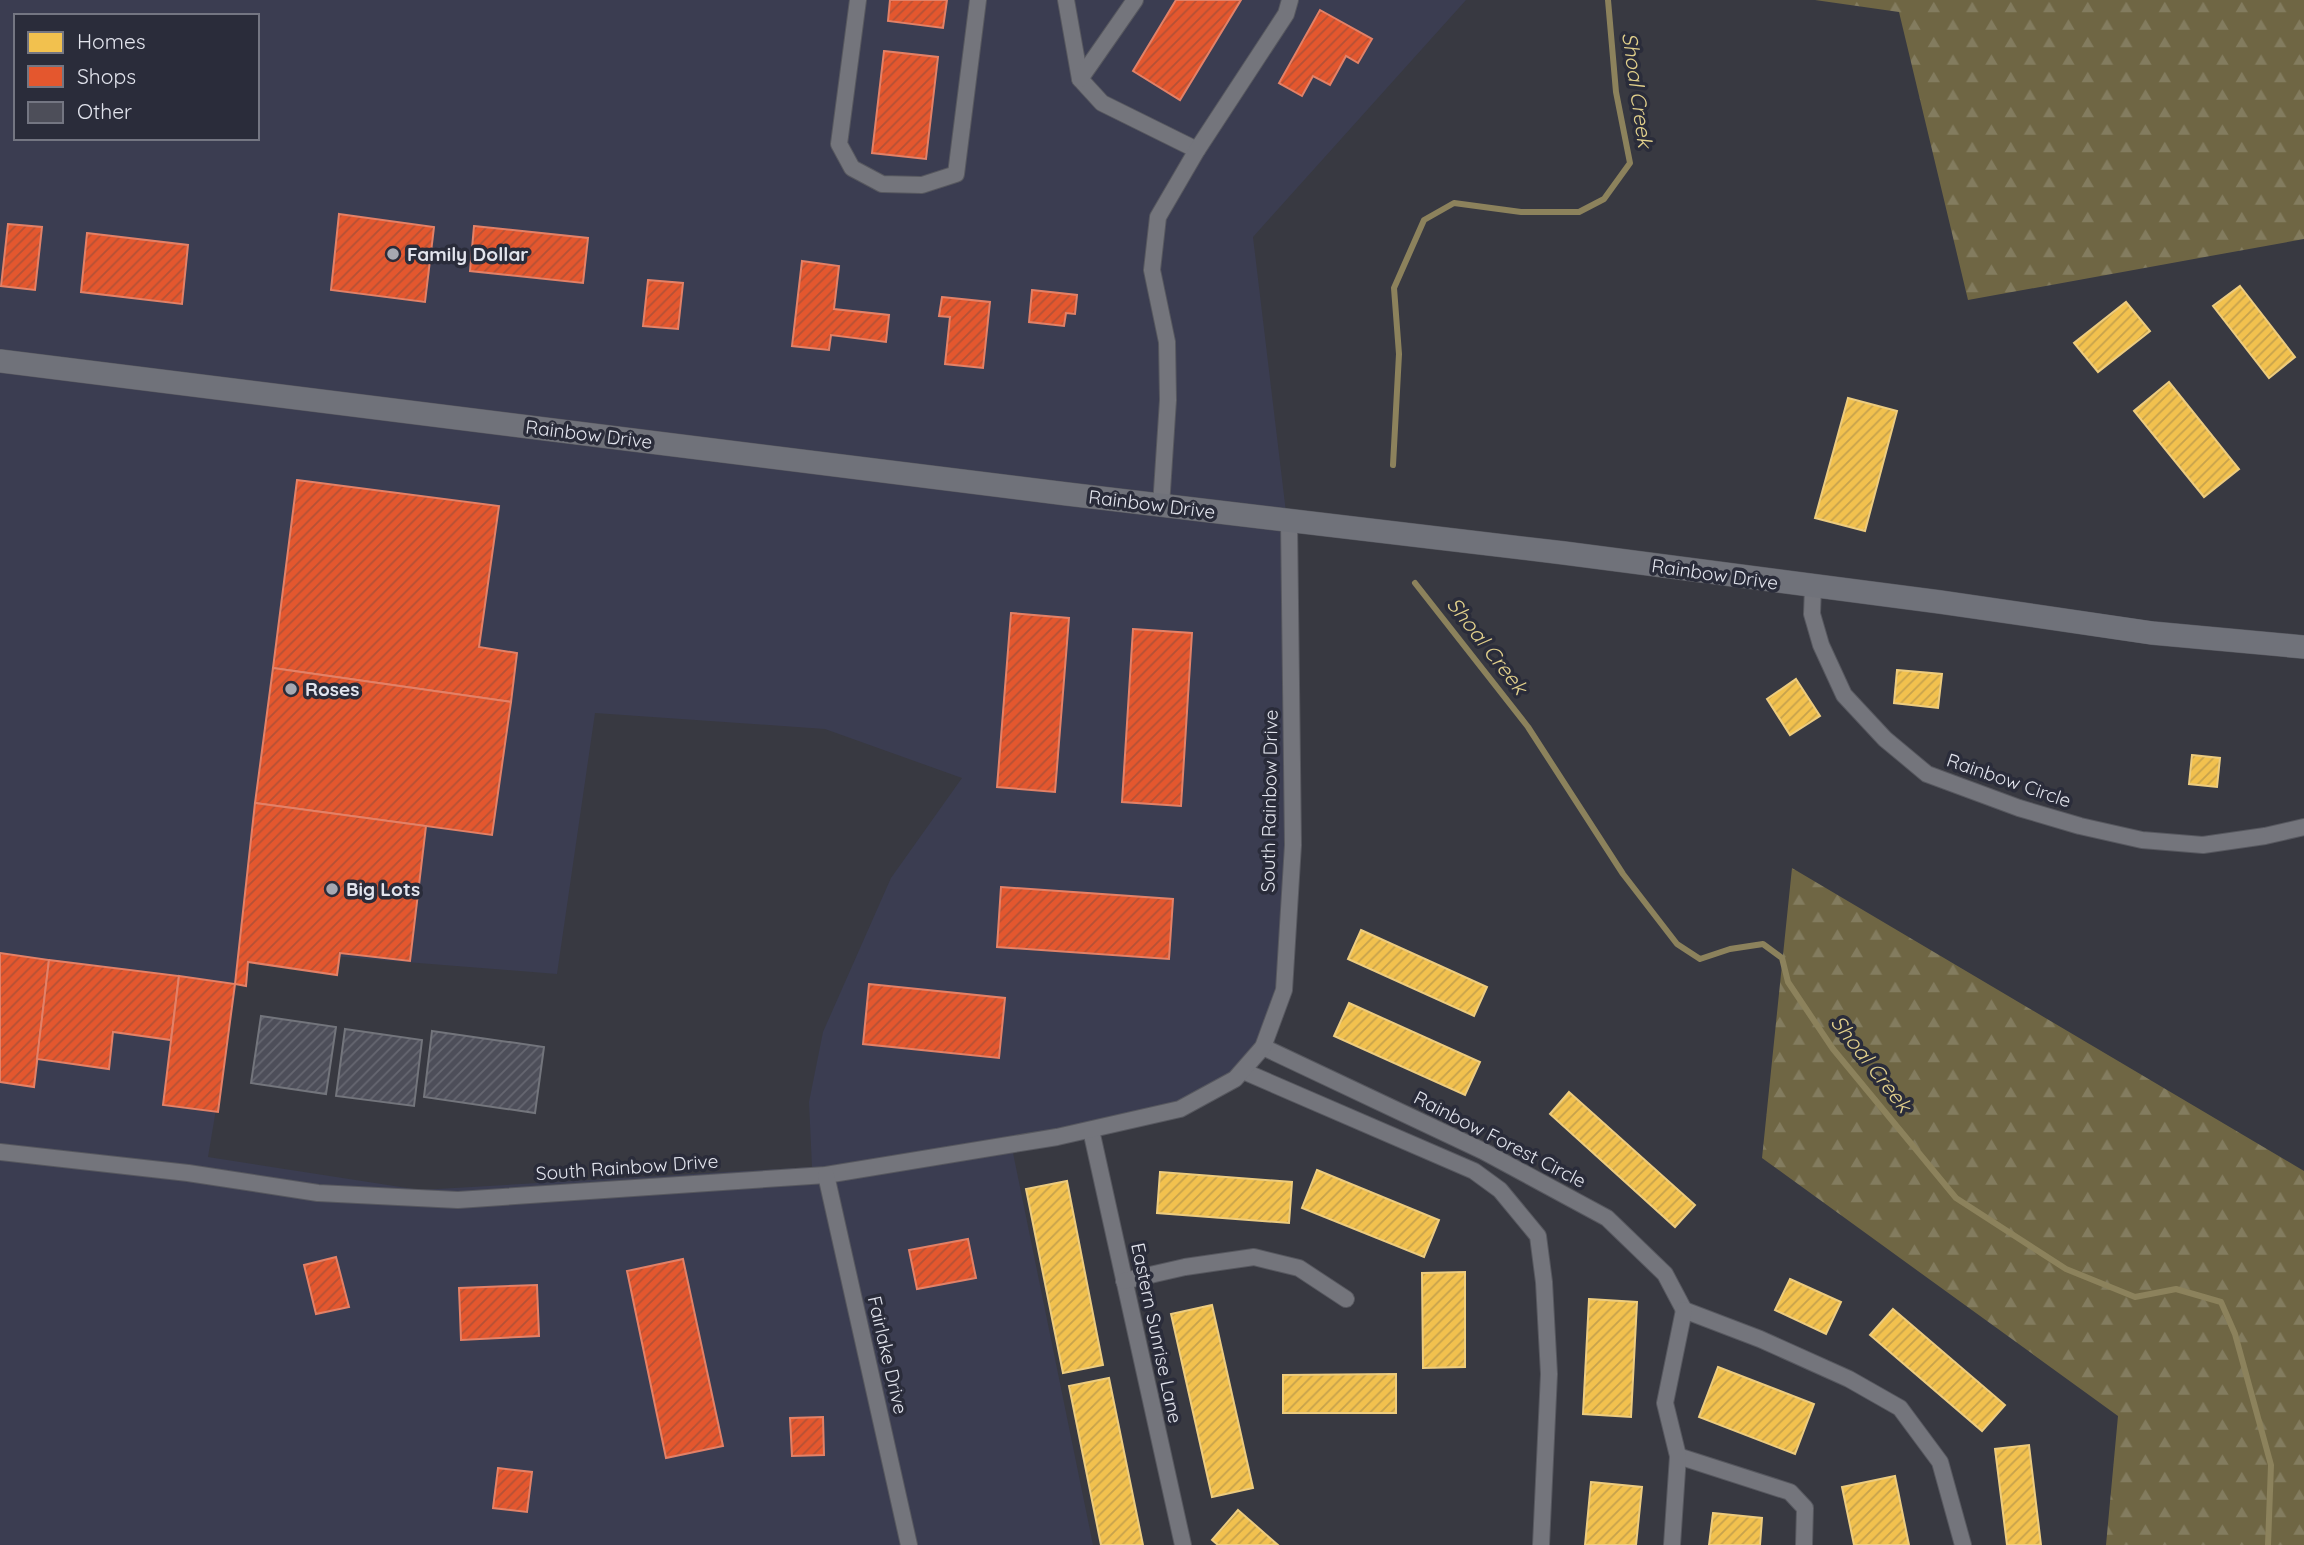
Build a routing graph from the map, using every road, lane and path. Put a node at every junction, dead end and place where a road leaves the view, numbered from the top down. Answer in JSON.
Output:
{"nodes":[{"id":1,"x":858,"y":0,"type":"edge"},
{"id":2,"x":978,"y":0,"type":"edge"},
{"id":3,"x":1066,"y":0,"type":"edge"},
{"id":4,"x":1135,"y":0,"type":"edge"},
{"id":5,"x":1290,"y":0,"type":"edge"},
{"id":6,"x":1080,"y":79,"type":"junction"},
{"id":7,"x":1197,"y":150,"type":"junction"},
{"id":8,"x":0,"y":360,"type":"edge"},
{"id":9,"x":1161,"y":506,"type":"junction"},
{"id":10,"x":1289,"y":521,"type":"junction"},
{"id":11,"x":1813,"y":587,"type":"junction"},
{"id":12,"x":2304,"y":647,"type":"edge"},
{"id":13,"x":2304,"y":827,"type":"edge"},
{"id":14,"x":1263,"y":1047,"type":"junction"},
{"id":15,"x":1243,"y":1070,"type":"junction"},
{"id":16,"x":1091,"y":1130,"type":"junction"},
{"id":17,"x":0,"y":1152,"type":"edge"},
{"id":18,"x":826,"y":1175,"type":"junction"},
{"id":19,"x":1124,"y":1280,"type":"junction"},
{"id":20,"x":1346,"y":1299,"type":"dead end"},
{"id":21,"x":1684,"y":1310,"type":"junction"},
{"id":22,"x":1678,"y":1456,"type":"junction"},
{"id":23,"x":909,"y":1545,"type":"edge"},
{"id":24,"x":1183,"y":1545,"type":"edge"},
{"id":25,"x":1541,"y":1545,"type":"edge"},
{"id":26,"x":1672,"y":1545,"type":"edge"},
{"id":27,"x":1804,"y":1545,"type":"edge"},
{"id":28,"x":1963,"y":1545,"type":"edge"}],
"edges":[{"from":1,"to":2,"type":"street"},
{"from":3,"to":6,"type":"street"},
{"from":4,"to":6,"type":"street"},
{"from":5,"to":7,"type":"street"},
{"from":6,"to":7,"type":"street"},
{"from":7,"to":9,"type":"street"},
{"from":8,"to":9,"type":"street","name":"Rainbow Drive"},
{"from":9,"to":10,"type":"street","name":"Rainbow Drive"},
{"from":10,"to":11,"type":"street","name":"Rainbow Drive"},
{"from":10,"to":14,"type":"street","name":"South Rainbow Drive"},
{"from":11,"to":12,"type":"street","name":"Rainbow Drive"},
{"from":11,"to":13,"type":"street","name":"Rainbow Circle"},
{"from":14,"to":15,"type":"street","name":"South Rainbow Drive"},
{"from":14,"to":21,"type":"street","name":"Rainbow Forest Circle"},
{"from":15,"to":16,"type":"street","name":"South Rainbow Drive"},
{"from":15,"to":25,"type":"street"},
{"from":16,"to":18,"type":"street","name":"South Rainbow Drive"},
{"from":16,"to":19,"type":"street","name":"Eastern Sunrise Lane"},
{"from":17,"to":18,"type":"street","name":"South Rainbow Drive"},
{"from":18,"to":23,"type":"street","name":"Fairlake Drive"},
{"from":19,"to":20,"type":"street"},
{"from":19,"to":24,"type":"street","name":"Eastern Sunrise Lane"},
{"from":21,"to":22,"type":"street"},
{"from":21,"to":28,"type":"street"},
{"from":22,"to":26,"type":"street"},
{"from":22,"to":27,"type":"street"}]}
